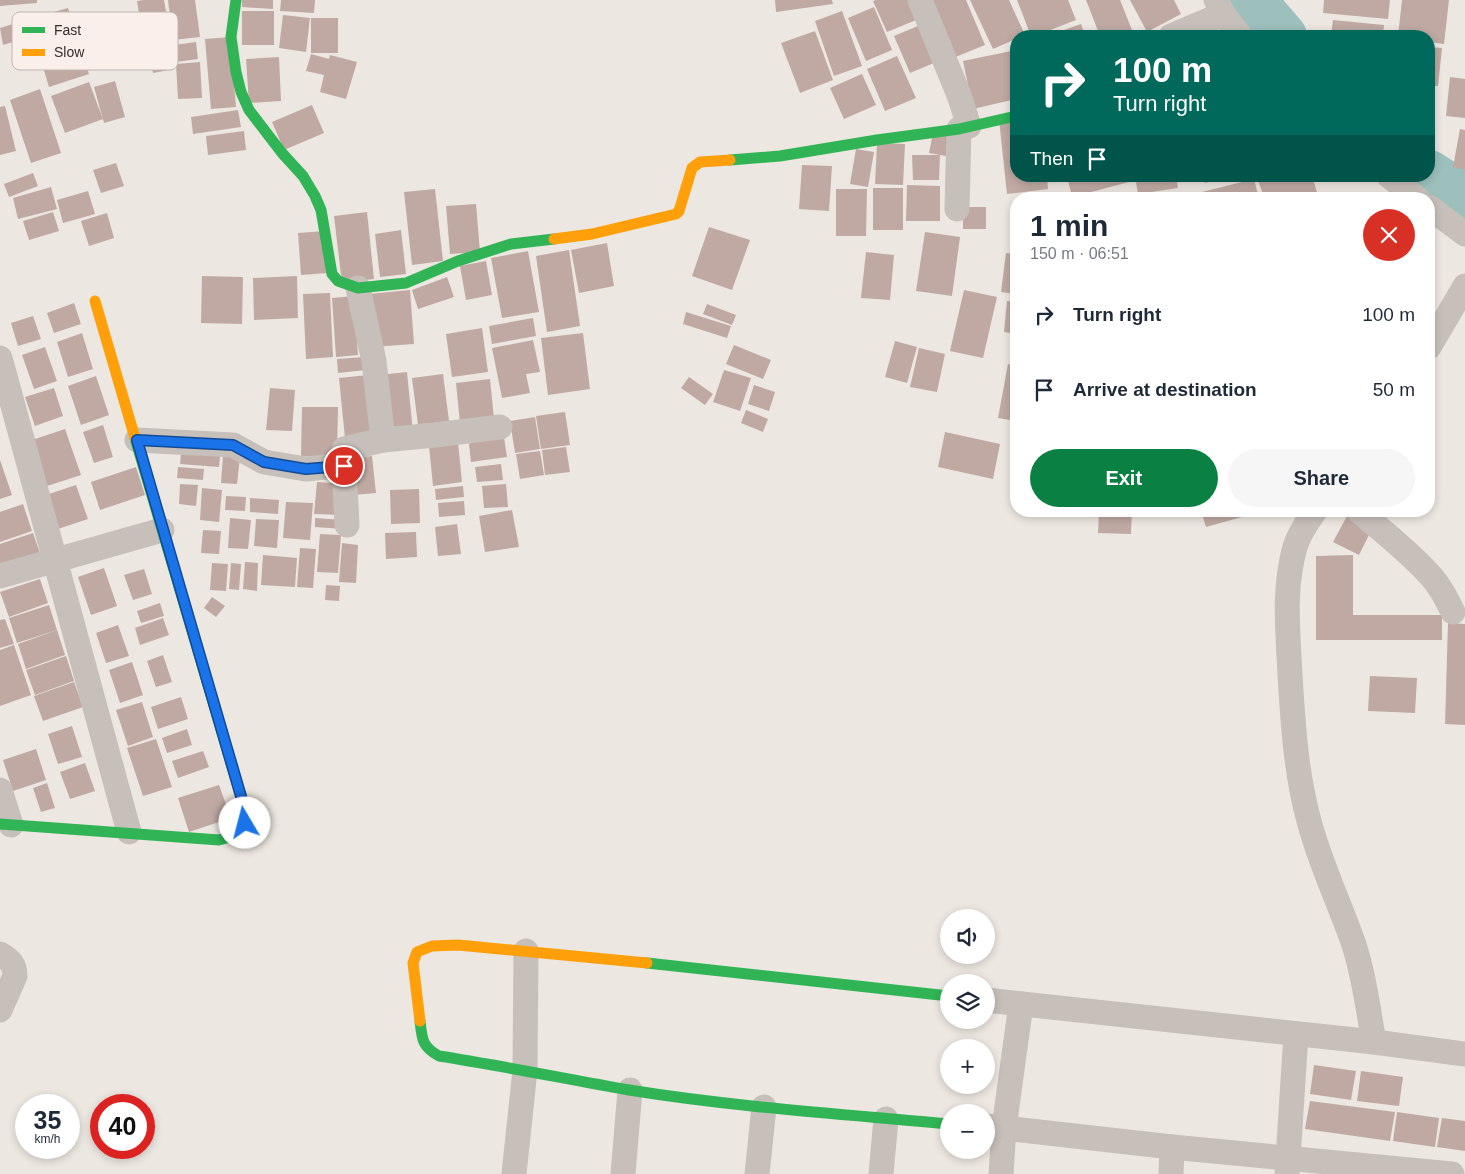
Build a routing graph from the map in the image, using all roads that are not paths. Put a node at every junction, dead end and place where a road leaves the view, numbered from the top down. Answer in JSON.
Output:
{"nodes":[{"id":1,"x":236,"y":0,"type":"edge"},
{"id":2,"x":920,"y":0,"type":"edge"},
{"id":3,"x":1219,"y":7,"type":"edge"},
{"id":4,"x":1181,"y":30,"type":"edge"},
{"id":5,"x":1236,"y":30,"type":"edge"},
{"id":6,"x":1010,"y":117,"type":"edge"},
{"id":7,"x":964,"y":127,"type":"junction"},
{"id":8,"x":1396,"y":182,"type":"edge"},
{"id":9,"x":1409,"y":192,"type":"edge"},
{"id":10,"x":957,"y":209,"type":"dead end"},
{"id":11,"x":1435,"y":212,"type":"edge"},
{"id":12,"x":1465,"y":234,"type":"edge"},
{"id":13,"x":1465,"y":286,"type":"edge"},
{"id":14,"x":358,"y":288,"type":"junction"},
{"id":15,"x":95,"y":301,"type":"dead end"},
{"id":16,"x":1435,"y":337,"type":"edge"},
{"id":17,"x":0,"y":358,"type":"edge"},
{"id":18,"x":500,"y":427,"type":"dead end"},
{"id":19,"x":137,"y":440,"type":"junction"},
{"id":20,"x":383,"y":440,"type":"junction"},
{"id":21,"x":344,"y":466,"type":"junction"},
{"id":22,"x":1311,"y":517,"type":"edge"},
{"id":23,"x":1366,"y":517,"type":"edge"},
{"id":24,"x":347,"y":525,"type":"dead end"},
{"id":25,"x":162,"y":530,"type":"junction"},
{"id":26,"x":55,"y":560,"type":"junction"},
{"id":27,"x":0,"y":576,"type":"edge"},
{"id":28,"x":1453,"y":612,"type":"dead end"},
{"id":29,"x":0,"y":790,"type":"edge"},
{"id":30,"x":5,"y":824,"type":"edge"},
{"id":31,"x":129,"y":832,"type":"junction"},
{"id":32,"x":526,"y":951,"type":"junction"},
{"id":33,"x":0,"y":954,"type":"edge"},
{"id":34,"x":940,"y":995,"type":"edge"},
{"id":35,"x":995,"y":1001,"type":"edge"},
{"id":36,"x":1022,"y":1004,"type":"junction"},
{"id":37,"x":0,"y":1010,"type":"edge"},
{"id":38,"x":1296,"y":1034,"type":"junction"},
{"id":39,"x":1374,"y":1042,"type":"junction"},
{"id":40,"x":1465,"y":1054,"type":"edge"},
{"id":41,"x":525,"y":1070,"type":"junction"},
{"id":42,"x":630,"y":1090,"type":"junction"},
{"id":43,"x":764,"y":1107,"type":"junction"},
{"id":44,"x":886,"y":1119,"type":"junction"},
{"id":45,"x":940,"y":1123,"type":"edge"},
{"id":46,"x":995,"y":1127,"type":"edge"},
{"id":47,"x":1172,"y":1147,"type":"junction"},
{"id":48,"x":1288,"y":1166,"type":"edge"},
{"id":49,"x":1406,"y":1172,"type":"edge"},
{"id":50,"x":514,"y":1174,"type":"edge"},
{"id":51,"x":623,"y":1174,"type":"edge"},
{"id":52,"x":757,"y":1174,"type":"edge"},
{"id":53,"x":881,"y":1174,"type":"edge"},
{"id":54,"x":1001,"y":1174,"type":"edge"},
{"id":55,"x":1171,"y":1174,"type":"edge"},
{"id":56,"x":1452,"y":1174,"type":"edge"}],
"edges":[{"from":1,"to":14,"type":"street"},
{"from":2,"to":7,"type":"street"},
{"from":3,"to":4,"type":"street"},
{"from":3,"to":5,"type":"street"},
{"from":6,"to":7,"type":"street"},
{"from":7,"to":10,"type":"street"},
{"from":7,"to":14,"type":"street"},
{"from":8,"to":9,"type":"street"},
{"from":11,"to":12,"type":"street"},
{"from":13,"to":16,"type":"street"},
{"from":14,"to":20,"type":"street"},
{"from":15,"to":19,"type":"street"},
{"from":17,"to":26,"type":"street"},
{"from":18,"to":20,"type":"street"},
{"from":19,"to":21,"type":"street"},
{"from":19,"to":25,"type":"street"},
{"from":20,"to":21,"type":"street"},
{"from":21,"to":24,"type":"street"},
{"from":22,"to":39,"type":"street"},
{"from":23,"to":28,"type":"street"},
{"from":25,"to":26,"type":"street"},
{"from":25,"to":31,"type":"street"},
{"from":26,"to":27,"type":"street"},
{"from":26,"to":31,"type":"street"},
{"from":29,"to":30,"type":"street"},
{"from":30,"to":31,"type":"street"},
{"from":32,"to":34,"type":"street"},
{"from":32,"to":41,"type":"street"},
{"from":32,"to":41,"type":"street"},
{"from":33,"to":37,"type":"street"},
{"from":35,"to":36,"type":"street"},
{"from":36,"to":38,"type":"street"},
{"from":36,"to":46,"type":"street"},
{"from":38,"to":39,"type":"street"},
{"from":38,"to":48,"type":"street"},
{"from":39,"to":40,"type":"street"},
{"from":41,"to":42,"type":"street"},
{"from":41,"to":50,"type":"street"},
{"from":42,"to":43,"type":"street"},
{"from":42,"to":51,"type":"street"},
{"from":43,"to":44,"type":"street"},
{"from":43,"to":52,"type":"street"},
{"from":44,"to":45,"type":"street"},
{"from":44,"to":53,"type":"street"},
{"from":46,"to":47,"type":"street"},
{"from":46,"to":54,"type":"street"},
{"from":47,"to":48,"type":"street"},
{"from":47,"to":55,"type":"street"},
{"from":48,"to":49,"type":"street"},
{"from":49,"to":56,"type":"street"}]}
